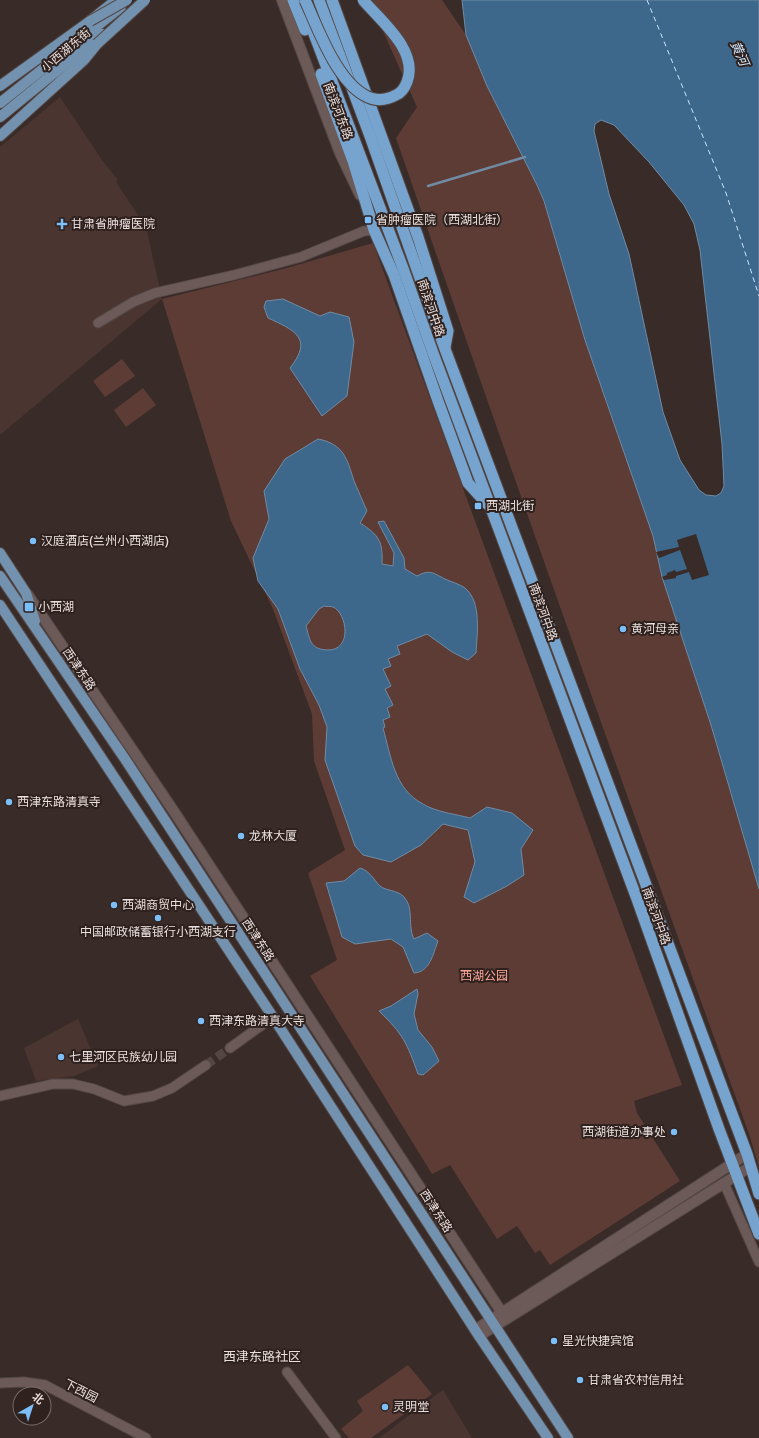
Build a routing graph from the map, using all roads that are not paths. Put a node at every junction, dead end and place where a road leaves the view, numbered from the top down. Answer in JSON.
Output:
{"nodes":[{"id":1,"x":116,"y":0,"type":"edge"},
{"id":2,"x":124,"y":0,"type":"edge"},
{"id":3,"x":128,"y":0,"type":"edge"},
{"id":4,"x":144,"y":0,"type":"edge"},
{"id":5,"x":151,"y":0,"type":"edge"},
{"id":6,"x":282,"y":0,"type":"edge"},
{"id":7,"x":293,"y":0,"type":"edge"},
{"id":8,"x":301,"y":0,"type":"edge"},
{"id":9,"x":305,"y":0,"type":"edge"},
{"id":10,"x":319,"y":0,"type":"edge"},
{"id":11,"x":332,"y":0,"type":"edge"},
{"id":12,"x":363,"y":0,"type":"edge"},
{"id":13,"x":90,"y":21,"type":"junction"},
{"id":14,"x":2,"y":96,"type":"edge"},
{"id":15,"x":0,"y":117,"type":"edge"},
{"id":16,"x":0,"y":123,"type":"edge"},
{"id":17,"x":0,"y":136,"type":"edge"},
{"id":18,"x":374,"y":230,"type":"junction"},
{"id":19,"x":98,"y":323,"type":"dead end"},
{"id":20,"x":445,"y":349,"type":"junction"},
{"id":21,"x":491,"y":509,"type":"junction"},
{"id":22,"x":0,"y":553,"type":"edge"},
{"id":23,"x":0,"y":576,"type":"edge"},
{"id":24,"x":26,"y":593,"type":"junction"},
{"id":25,"x":0,"y":605,"type":"edge"},
{"id":26,"x":38,"y":632,"type":"junction"},
{"id":27,"x":273,"y":1017,"type":"junction"},
{"id":28,"x":230,"y":1048,"type":"tunnel mouth"},
{"id":29,"x":206,"y":1065,"type":"tunnel mouth"},
{"id":30,"x":0,"y":1096,"type":"edge"},
{"id":31,"x":747,"y":1154,"type":"junction"},
{"id":32,"x":733,"y":1163,"type":"junction"},
{"id":33,"x":750,"y":1167,"type":"junction"},
{"id":34,"x":737,"y":1175,"type":"junction"},
{"id":35,"x":724,"y":1183,"type":"junction"},
{"id":36,"x":759,"y":1194,"type":"edge"},
{"id":37,"x":759,"y":1234,"type":"edge"},
{"id":38,"x":759,"y":1262,"type":"edge"},
{"id":39,"x":504,"y":1316,"type":"junction"},
{"id":40,"x":493,"y":1323,"type":"junction"},
{"id":41,"x":477,"y":1333,"type":"junction"},
{"id":42,"x":287,"y":1372,"type":"dead end"},
{"id":43,"x":0,"y":1383,"type":"edge"},
{"id":44,"x":146,"y":1438,"type":"edge"},
{"id":45,"x":336,"y":1438,"type":"edge"},
{"id":46,"x":548,"y":1438,"type":"edge"},
{"id":47,"x":568,"y":1438,"type":"edge"}],
"edges":[{"from":1,"to":13,"type":"main road","bridge":true},
{"from":2,"to":14,"type":"street","name":"小西湖东街"},
{"from":3,"to":13,"type":"main road","bridge":true},
{"from":3,"to":14,"type":"main road"},
{"from":4,"to":15,"type":"main road","bridge":true},
{"from":4,"to":17,"type":"main road","bridge":true},
{"from":5,"to":16,"type":"street","name":"小西湖东街"},
{"from":6,"to":18,"type":"street","name":"南滨河东路"},
{"from":7,"to":18,"type":"highway"},
{"from":8,"to":21,"type":"highway","name":"南滨河中路"},
{"from":9,"to":12,"type":"highway","bridge":true},
{"from":10,"to":20,"type":"highway","name":"南滨河中路"},
{"from":11,"to":20,"type":"highway"},
{"from":13,"to":14,"type":"main road"},
{"from":18,"to":19,"type":"street"},
{"from":18,"to":21,"type":"highway"},
{"from":20,"to":31,"type":"highway","name":"南滨河中路"},
{"from":21,"to":32,"type":"highway","name":"南滨河中路"},
{"from":22,"to":24,"type":"main road"},
{"from":23,"to":26,"type":"main road","name":"西津东路"},
{"from":24,"to":26,"type":"main road"},
{"from":24,"to":39,"type":"street","name":"西津东路"},
{"from":25,"to":27,"type":"main road"},
{"from":26,"to":40,"type":"main road","name":"西津东路"},
{"from":27,"to":28,"type":"street"},
{"from":27,"to":41,"type":"main road"},
{"from":29,"to":30,"type":"street"},
{"from":31,"to":32,"type":"street"},
{"from":31,"to":33,"type":"highway","name":"南滨河中路"},
{"from":32,"to":34,"type":"highway","name":"南滨河中路"},
{"from":32,"to":39,"type":"street"},
{"from":33,"to":34,"type":"street"},
{"from":33,"to":36,"type":"highway","name":"南滨河中路"},
{"from":34,"to":35,"type":"street"},
{"from":34,"to":37,"type":"highway","name":"南滨河中路"},
{"from":35,"to":38,"type":"street"},
{"from":35,"to":39,"type":"street"},
{"from":39,"to":40,"type":"street"},
{"from":40,"to":41,"type":"street"},
{"from":40,"to":47,"type":"main road","name":"西津东路"},
{"from":41,"to":46,"type":"main road"},
{"from":42,"to":45,"type":"street"},
{"from":43,"to":44,"type":"street","name":"下西园"}]}
